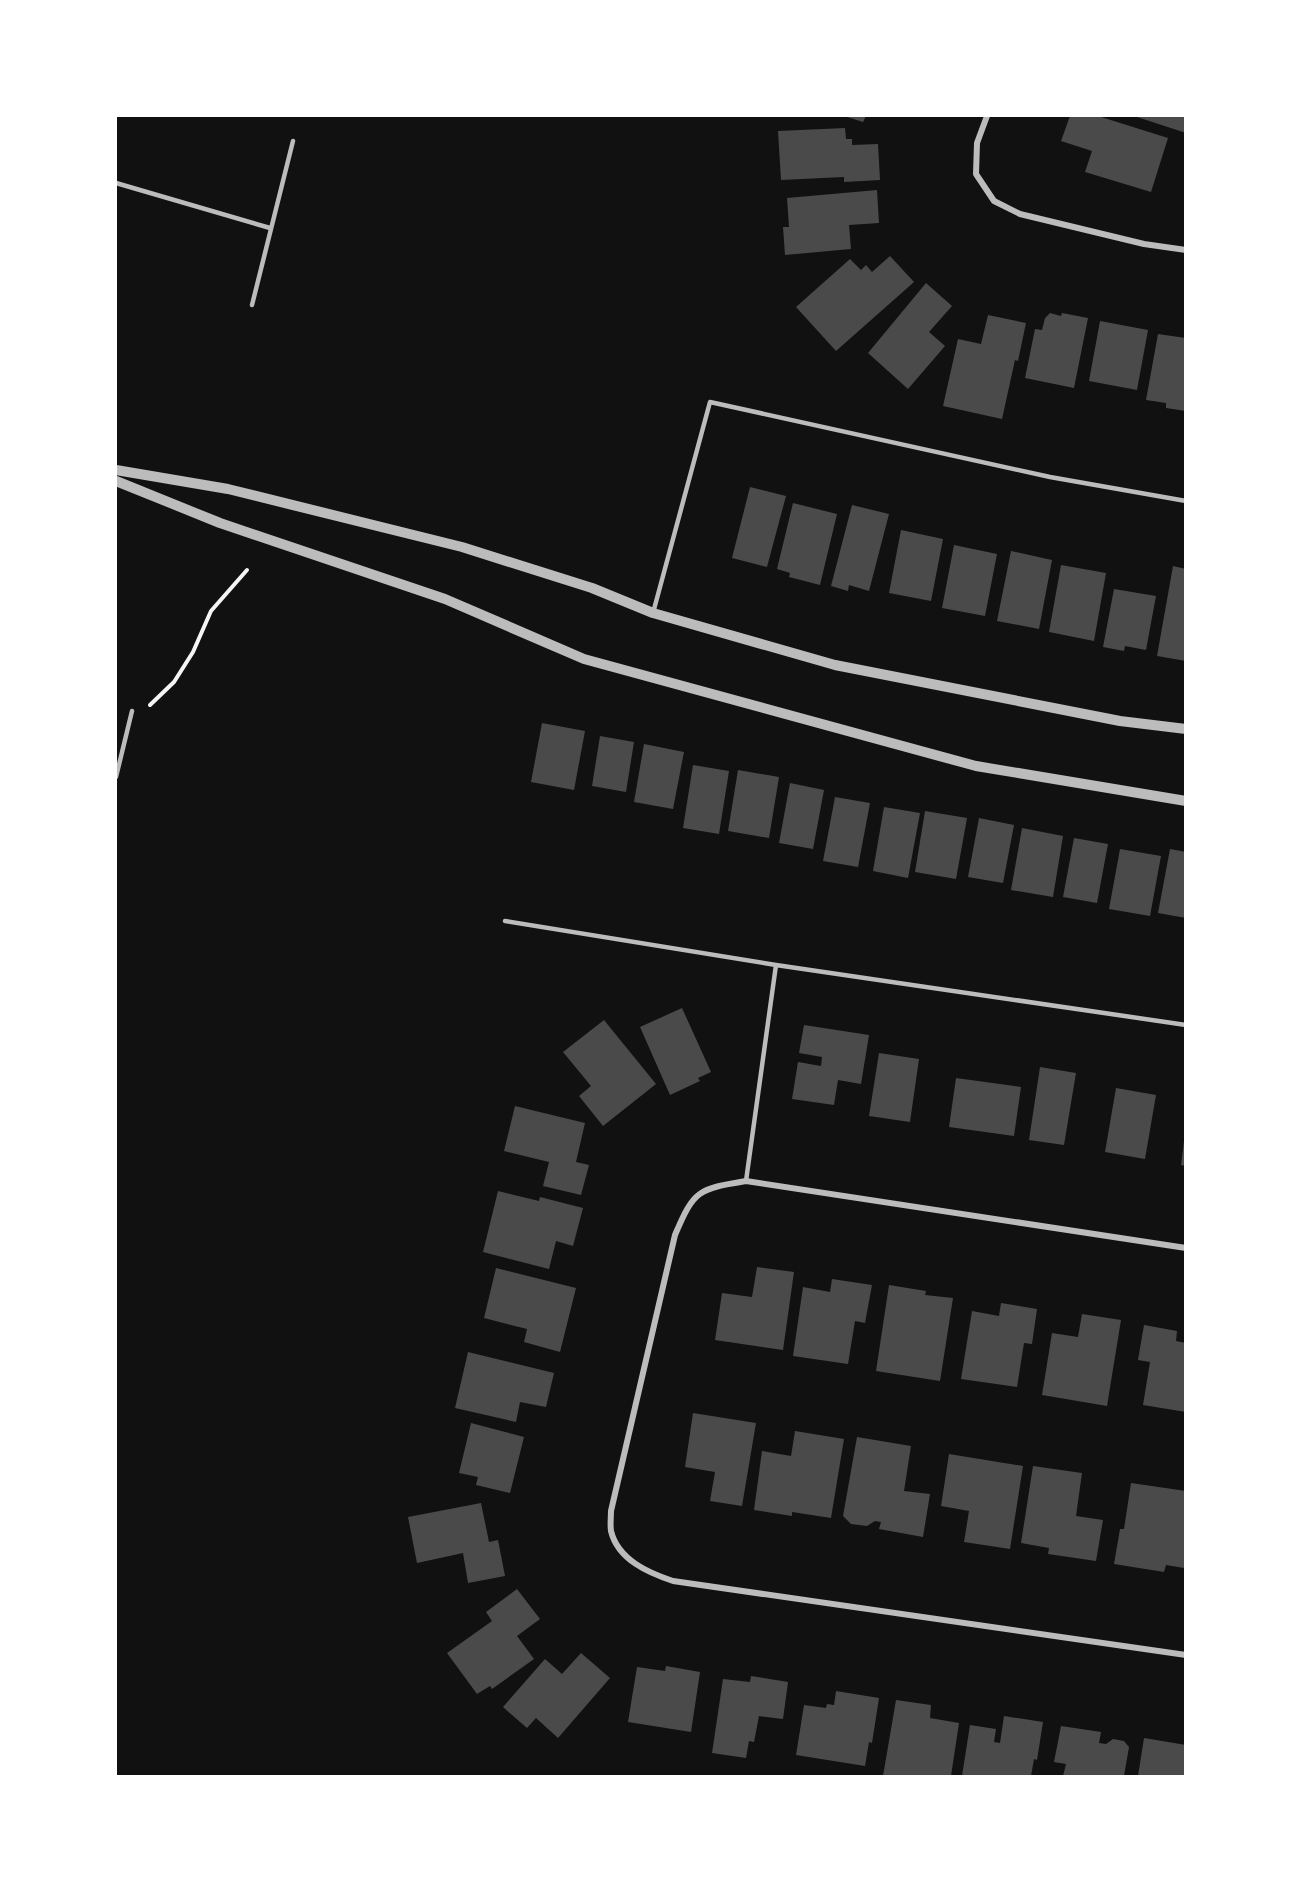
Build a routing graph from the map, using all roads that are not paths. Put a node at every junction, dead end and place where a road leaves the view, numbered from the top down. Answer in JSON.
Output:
{"nodes":[{"id":1,"x":987,"y":116,"type":"edge"},
{"id":2,"x":293,"y":141,"type":"dead end"},
{"id":3,"x":116,"y":183,"type":"edge"},
{"id":4,"x":270,"y":228,"type":"junction"},
{"id":5,"x":1185,"y":250,"type":"edge"},
{"id":6,"x":252,"y":305,"type":"dead end"},
{"id":7,"x":116,"y":470,"type":"edge"},
{"id":8,"x":116,"y":482,"type":"edge"},
{"id":9,"x":1185,"y":501,"type":"edge"},
{"id":10,"x":654,"y":613,"type":"junction"},
{"id":11,"x":132,"y":711,"type":"road end"},
{"id":12,"x":1185,"y":729,"type":"edge"},
{"id":13,"x":116,"y":777,"type":"edge"},
{"id":14,"x":1185,"y":801,"type":"edge"},
{"id":15,"x":505,"y":921,"type":"dead end"},
{"id":16,"x":776,"y":965,"type":"junction"},
{"id":17,"x":1185,"y":1024,"type":"edge"},
{"id":18,"x":746,"y":1181,"type":"junction"},
{"id":19,"x":1185,"y":1248,"type":"edge"},
{"id":20,"x":1185,"y":1655,"type":"edge"}],
"edges":[{"from":1,"to":5,"type":"street"},
{"from":2,"to":4,"type":"lane"},
{"from":3,"to":4,"type":"lane"},
{"from":4,"to":6,"type":"lane"},
{"from":7,"to":10,"type":"street"},
{"from":8,"to":14,"type":"street"},
{"from":9,"to":10,"type":"lane"},
{"from":10,"to":12,"type":"street"},
{"from":11,"to":13,"type":"lane"},
{"from":15,"to":16,"type":"lane"},
{"from":16,"to":17,"type":"lane"},
{"from":16,"to":18,"type":"lane"},
{"from":18,"to":19,"type":"street"},
{"from":18,"to":20,"type":"street"}]}
